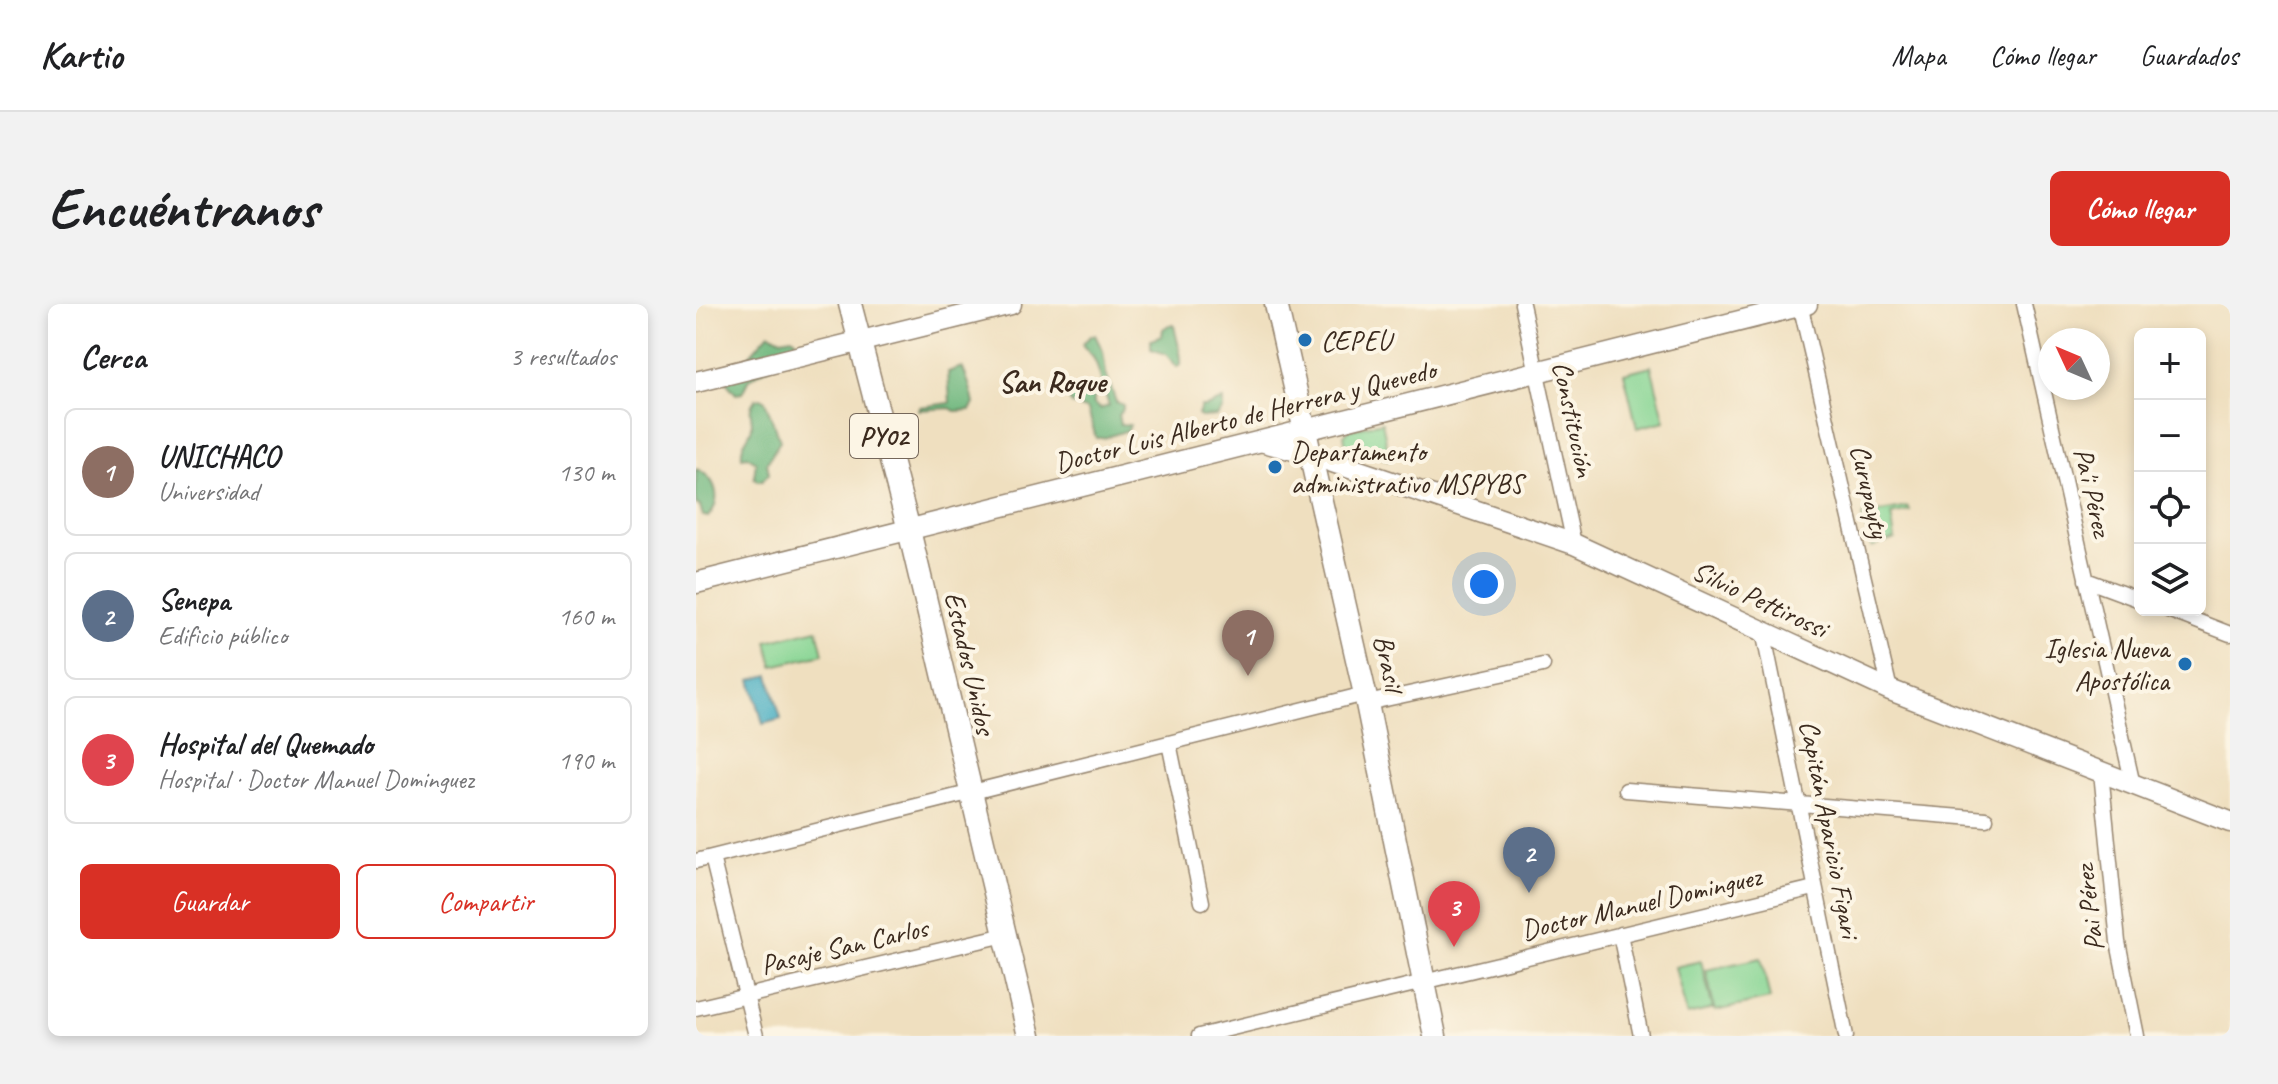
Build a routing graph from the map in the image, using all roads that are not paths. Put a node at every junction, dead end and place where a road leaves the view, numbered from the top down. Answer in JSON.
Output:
{"nodes":[{"id":1,"x":850,"y":304,"type":"edge"},
{"id":2,"x":1011,"y":304,"type":"edge"},
{"id":3,"x":1276,"y":304,"type":"edge"},
{"id":4,"x":1522,"y":304,"type":"edge"},
{"id":5,"x":2024,"y":304,"type":"edge"},
{"id":6,"x":1803,"y":305,"type":"edge"},
{"id":7,"x":859,"y":341,"type":"junction"},
{"id":8,"x":1537,"y":370,"type":"junction"},
{"id":9,"x":696,"y":382,"type":"edge"},
{"id":10,"x":1306,"y":430,"type":"junction"},
{"id":11,"x":1261,"y":441,"type":"junction"},
{"id":12,"x":1312,"y":455,"type":"junction"},
{"id":13,"x":909,"y":530,"type":"junction"},
{"id":14,"x":1574,"y":544,"type":"junction"},
{"id":15,"x":2086,"y":580,"type":"junction"},
{"id":16,"x":696,"y":583,"type":"edge"},
{"id":17,"x":2134,"y":598,"type":"edge"},
{"id":18,"x":2192,"y":616,"type":"edge"},
{"id":19,"x":1763,"y":631,"type":"junction"},
{"id":20,"x":2230,"y":634,"type":"edge"},
{"id":21,"x":1543,"y":665,"type":"dead end"},
{"id":22,"x":1890,"y":690,"type":"junction"},
{"id":23,"x":1366,"y":698,"type":"junction"},
{"id":24,"x":1169,"y":743,"type":"junction"},
{"id":25,"x":2101,"y":772,"type":"junction"},
{"id":26,"x":2133,"y":785,"type":"junction"},
{"id":27,"x":1626,"y":790,"type":"dead end"},
{"id":28,"x":970,"y":792,"type":"junction"},
{"id":29,"x":1798,"y":804,"type":"junction"},
{"id":30,"x":1986,"y":819,"type":"dead end"},
{"id":31,"x":2230,"y":822,"type":"edge"},
{"id":32,"x":712,"y":857,"type":"junction"},
{"id":33,"x":696,"y":861,"type":"edge"},
{"id":34,"x":1814,"y":888,"type":"junction"},
{"id":35,"x":1202,"y":902,"type":"dead end"},
{"id":36,"x":1620,"y":934,"type":"junction"},
{"id":37,"x":1005,"y":935,"type":"junction"},
{"id":38,"x":1424,"y":981,"type":"junction"},
{"id":39,"x":746,"y":996,"type":"junction"},
{"id":40,"x":696,"y":1008,"type":"edge"},
{"id":41,"x":756,"y":1036,"type":"edge"},
{"id":42,"x":1029,"y":1036,"type":"edge"},
{"id":43,"x":1199,"y":1036,"type":"edge"},
{"id":44,"x":1435,"y":1036,"type":"edge"},
{"id":45,"x":1641,"y":1036,"type":"edge"},
{"id":46,"x":1846,"y":1036,"type":"edge"},
{"id":47,"x":2137,"y":1036,"type":"edge"}],
"edges":[{"from":1,"to":7,"type":"main road","name":"Estados Unidos","number":"PY02"},
{"from":2,"to":7,"type":"street"},
{"from":3,"to":10,"type":"main road","name":"Brasil"},
{"from":4,"to":8,"type":"street","name":"Constitución"},
{"from":5,"to":15,"type":"street","name":"Pa'i Pérez"},
{"from":6,"to":8,"type":"street","name":"Doctor Luis Alberto de Herrera y Quevedo"},
{"from":6,"to":22,"type":"street","name":"Curupayty"},
{"from":7,"to":9,"type":"street"},
{"from":7,"to":13,"type":"main road","name":"Estados Unidos","number":"PY02"},
{"from":8,"to":10,"type":"street","name":"Doctor Luis Alberto de Herrera y Quevedo"},
{"from":8,"to":14,"type":"street","name":"Constitución"},
{"from":10,"to":11,"type":"street","name":"Doctor Luis Alberto de Herrera y Quevedo"},
{"from":10,"to":12,"type":"main road","name":"Brasil"},
{"from":11,"to":12,"type":"street","name":"Silvio Pettirossi"},
{"from":11,"to":13,"type":"street","name":"Doctor Luis Alberto de Herrera y Quevedo"},
{"from":12,"to":14,"type":"street","name":"Silvio Pettirossi"},
{"from":12,"to":23,"type":"main road","name":"Brasil"},
{"from":13,"to":16,"type":"street","name":"Doctor Luis Alberto de Herrera y Quevedo"},
{"from":13,"to":28,"type":"main road","name":"Estados Unidos"},
{"from":14,"to":19,"type":"street","name":"Silvio Pettirossi"},
{"from":15,"to":17,"type":"street"},
{"from":15,"to":26,"type":"street","name":"Pa'i Pérez"},
{"from":18,"to":20,"type":"street"},
{"from":19,"to":22,"type":"street","name":"Silvio Pettirossi"},
{"from":19,"to":29,"type":"street","name":"Capitán Aparicio Figari"},
{"from":21,"to":23,"type":"street"},
{"from":22,"to":25,"type":"street","name":"Silvio Pettirossi"},
{"from":23,"to":24,"type":"street"},
{"from":23,"to":38,"type":"main road","name":"Brasil"},
{"from":24,"to":28,"type":"street"},
{"from":24,"to":35,"type":"street"},
{"from":25,"to":26,"type":"street","name":"Silvio Pettirossi"},
{"from":25,"to":47,"type":"street","name":"Pai Pérez"},
{"from":26,"to":31,"type":"street","name":"Silvio Pettirossi"},
{"from":27,"to":29,"type":"street"},
{"from":28,"to":32,"type":"street"},
{"from":28,"to":37,"type":"main road","name":"Estados Unidos"},
{"from":29,"to":30,"type":"street"},
{"from":29,"to":34,"type":"street","name":"Capitán Aparicio Figari"},
{"from":32,"to":33,"type":"street"},
{"from":32,"to":39,"type":"street"},
{"from":34,"to":36,"type":"street","name":"Doctor Manuel Dominguez"},
{"from":34,"to":46,"type":"street","name":"Capitán Aparicio Figari"},
{"from":36,"to":38,"type":"street","name":"Doctor Manuel Dominguez"},
{"from":36,"to":45,"type":"street"},
{"from":37,"to":39,"type":"street","name":"Pasaje San Carlos"},
{"from":37,"to":42,"type":"main road","name":"Estados Unidos"},
{"from":38,"to":43,"type":"street","name":"Doctor Manuel Dominguez"},
{"from":38,"to":44,"type":"main road","name":"Brasil"},
{"from":39,"to":40,"type":"street","name":"Pasaje San Carlos"},
{"from":39,"to":41,"type":"street"}]}
